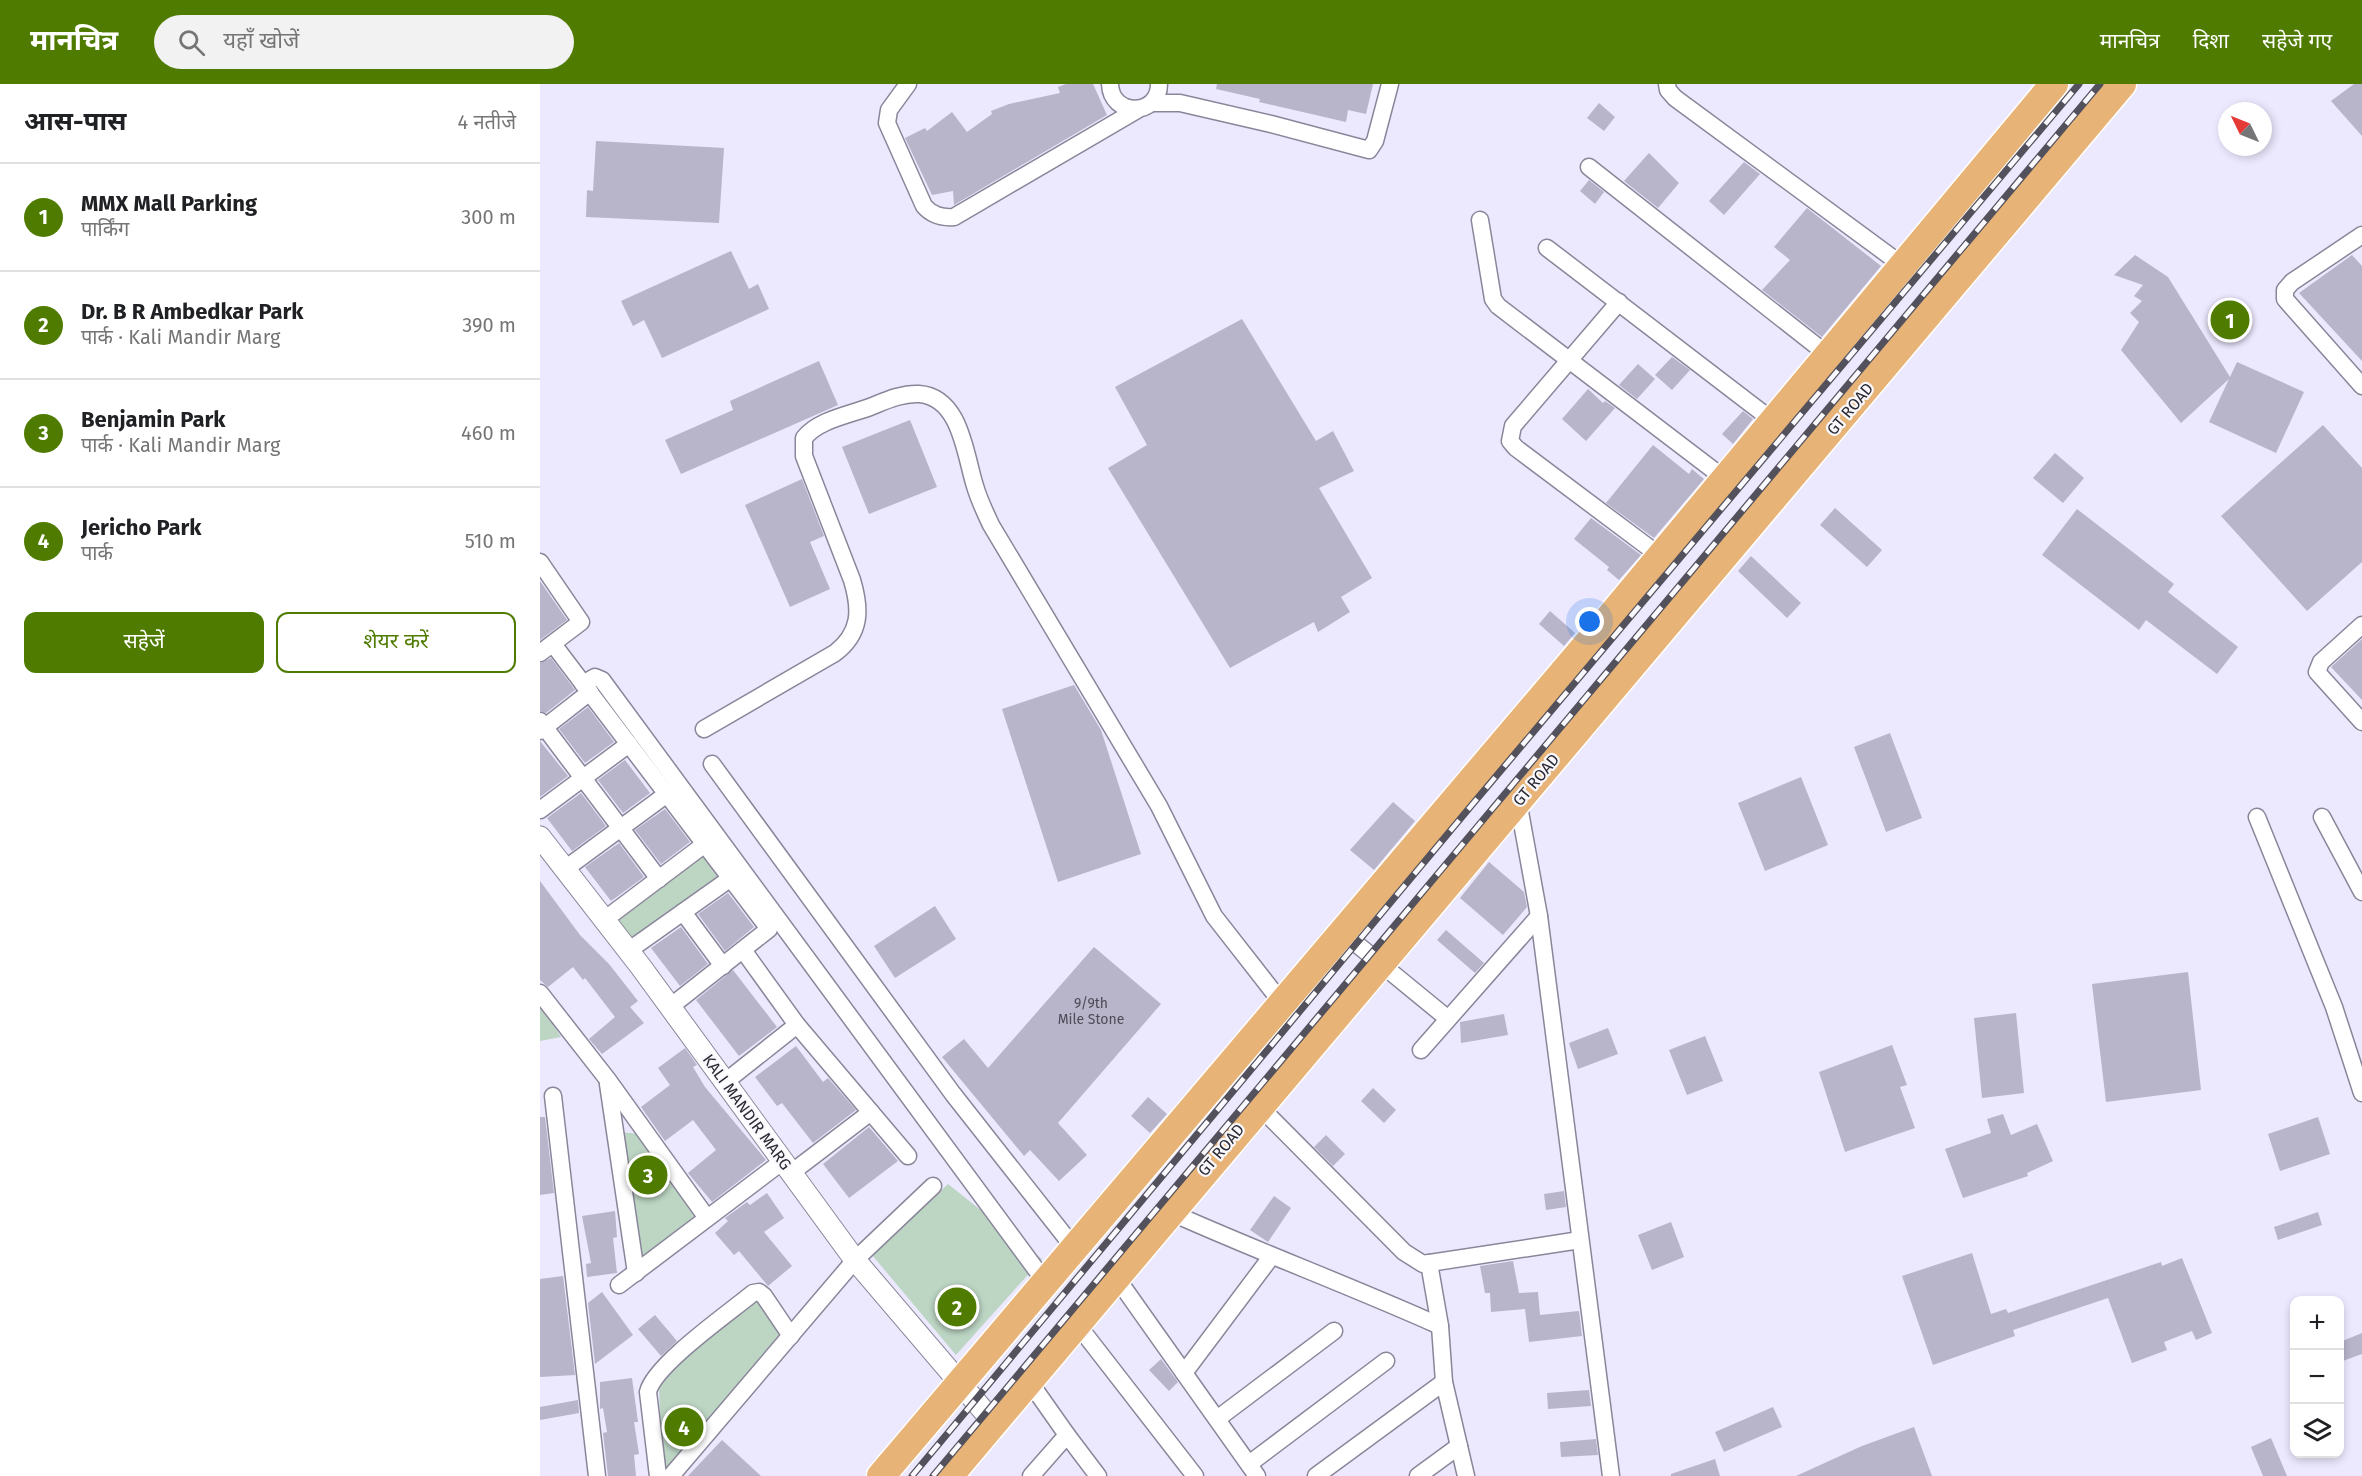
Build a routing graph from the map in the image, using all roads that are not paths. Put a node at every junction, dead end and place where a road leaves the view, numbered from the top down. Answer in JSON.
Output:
{"nodes":[{"id":1,"x":908,"y":84,"type":"edge"},
{"id":2,"x":1110,"y":84,"type":"edge"},
{"id":3,"x":1159,"y":84,"type":"edge"},
{"id":4,"x":1390,"y":84,"type":"edge"},
{"id":5,"x":1666,"y":84,"type":"edge"},
{"id":6,"x":2054,"y":84,"type":"edge"},
{"id":7,"x":2122,"y":84,"type":"edge"},
{"id":8,"x":1144,"y":106,"type":"junction"},
{"id":9,"x":1589,"y":168,"type":"dead end"},
{"id":10,"x":1480,"y":220,"type":"dead end"},
{"id":11,"x":2361,"y":238,"type":"edge"},
{"id":12,"x":1547,"y":248,"type":"dead end"},
{"id":13,"x":1902,"y":266,"type":"junction"},
{"id":14,"x":1619,"y":302,"type":"junction"},
{"id":15,"x":1828,"y":355,"type":"junction"},
{"id":16,"x":1568,"y":362,"type":"junction"},
{"id":17,"x":2362,"y":386,"type":"edge"},
{"id":18,"x":1773,"y":421,"type":"junction"},
{"id":19,"x":1725,"y":479,"type":"junction"},
{"id":20,"x":1660,"y":556,"type":"junction"},
{"id":21,"x":541,"y":567,"type":"edge"},
{"id":22,"x":2362,"y":626,"type":"edge"},
{"id":23,"x":543,"y":650,"type":"edge"},
{"id":24,"x":586,"y":688,"type":"junction"},
{"id":25,"x":2362,"y":722,"type":"edge"},
{"id":26,"x":542,"y":726,"type":"edge"},
{"id":27,"x":704,"y":729,"type":"dead end"},
{"id":28,"x":629,"y":744,"type":"junction"},
{"id":29,"x":712,"y":764,"type":"dead end"},
{"id":30,"x":583,"y":778,"type":"junction"},
{"id":31,"x":667,"y":794,"type":"junction"},
{"id":32,"x":1518,"y":801,"type":"junction"},
{"id":33,"x":540,"y":810,"type":"edge"},
{"id":34,"x":2322,"y":817,"type":"dead end"},
{"id":35,"x":2257,"y":818,"type":"dead end"},
{"id":36,"x":621,"y":828,"type":"junction"},
{"id":37,"x":540,"y":837,"type":"edge"},
{"id":38,"x":705,"y":844,"type":"junction"},
{"id":39,"x":565,"y":869,"type":"junction"},
{"id":40,"x":731,"y":878,"type":"junction"},
{"id":41,"x":659,"y":879,"type":"junction"},
{"id":42,"x":2362,"y":892,"type":"edge"},
{"id":43,"x":683,"y":912,"type":"junction"},
{"id":44,"x":1539,"y":916,"type":"junction"},
{"id":45,"x":604,"y":920,"type":"junction"},
{"id":46,"x":1342,"y":932,"type":"junction"},
{"id":47,"x":742,"y":950,"type":"junction"},
{"id":48,"x":628,"y":951,"type":"junction"},
{"id":49,"x":1381,"y":962,"type":"junction"},
{"id":50,"x":723,"y":966,"type":"junction"},
{"id":51,"x":540,"y":993,"type":"edge"},
{"id":52,"x":1282,"y":1003,"type":"junction"},
{"id":53,"x":670,"y":1007,"type":"junction"},
{"id":54,"x":1447,"y":1018,"type":"junction"},
{"id":55,"x":797,"y":1025,"type":"junction"},
{"id":56,"x":1421,"y":1050,"type":"dead end"},
{"id":57,"x":608,"y":1080,"type":"junction"},
{"id":58,"x":725,"y":1082,"type":"junction"},
{"id":59,"x":2362,"y":1093,"type":"edge"},
{"id":60,"x":553,"y":1096,"type":"dead end"},
{"id":61,"x":1259,"y":1106,"type":"junction"},
{"id":62,"x":871,"y":1112,"type":"junction"},
{"id":63,"x":908,"y":1155,"type":"dead end"},
{"id":64,"x":787,"y":1167,"type":"junction"},
{"id":65,"x":933,"y":1186,"type":"dead end"},
{"id":66,"x":1170,"y":1212,"type":"junction"},
{"id":67,"x":707,"y":1218,"type":"junction"},
{"id":68,"x":1580,"y":1240,"type":"junction"},
{"id":69,"x":1076,"y":1249,"type":"junction"},
{"id":70,"x":1271,"y":1257,"type":"junction"},
{"id":71,"x":855,"y":1260,"type":"junction"},
{"id":72,"x":1429,"y":1263,"type":"junction"},
{"id":73,"x":636,"y":1273,"type":"junction"},
{"id":74,"x":1116,"y":1277,"type":"junction"},
{"id":75,"x":1046,"y":1283,"type":"junction"},
{"id":76,"x":619,"y":1286,"type":"dead end"},
{"id":77,"x":1077,"y":1324,"type":"junction"},
{"id":78,"x":1440,"y":1326,"type":"junction"},
{"id":79,"x":1334,"y":1331,"type":"dead end"},
{"id":80,"x":791,"y":1336,"type":"junction"},
{"id":81,"x":1386,"y":1361,"type":"dead end"},
{"id":82,"x":1184,"y":1373,"type":"junction"},
{"id":83,"x":1029,"y":1381,"type":"junction"},
{"id":84,"x":1444,"y":1382,"type":"junction"},
{"id":85,"x":959,"y":1383,"type":"junction"},
{"id":86,"x":1217,"y":1419,"type":"junction"},
{"id":87,"x":994,"y":1422,"type":"junction"},
{"id":88,"x":1067,"y":1435,"type":"junction"},
{"id":89,"x":1459,"y":1446,"type":"junction"},
{"id":90,"x":1253,"y":1470,"type":"edge"},
{"id":91,"x":597,"y":1476,"type":"edge"},
{"id":92,"x":658,"y":1476,"type":"edge"},
{"id":93,"x":671,"y":1476,"type":"edge"},
{"id":94,"x":881,"y":1476,"type":"edge"},
{"id":95,"x":950,"y":1476,"type":"edge"},
{"id":96,"x":1030,"y":1476,"type":"edge"},
{"id":97,"x":1098,"y":1476,"type":"edge"},
{"id":98,"x":1195,"y":1476,"type":"edge"},
{"id":99,"x":1317,"y":1476,"type":"edge"},
{"id":100,"x":1418,"y":1476,"type":"edge"},
{"id":101,"x":1467,"y":1476,"type":"edge"},
{"id":102,"x":1611,"y":1476,"type":"edge"}],
"edges":[{"from":1,"to":8,"type":"street"},
{"from":2,"to":8,"type":"street"},
{"from":3,"to":8,"type":"street"},
{"from":4,"to":8,"type":"street"},
{"from":5,"to":13,"type":"street"},
{"from":6,"to":13,"type":"highway"},
{"from":7,"to":32,"type":"highway","name":"GT ROAD"},
{"from":9,"to":15,"type":"street"},
{"from":10,"to":16,"type":"street"},
{"from":11,"to":17,"type":"street"},
{"from":12,"to":14,"type":"street"},
{"from":13,"to":15,"type":"highway"},
{"from":14,"to":16,"type":"street"},
{"from":14,"to":18,"type":"street"},
{"from":15,"to":18,"type":"highway"},
{"from":16,"to":19,"type":"street"},
{"from":16,"to":20,"type":"street"},
{"from":18,"to":19,"type":"highway"},
{"from":19,"to":20,"type":"highway"},
{"from":20,"to":46,"type":"highway"},
{"from":21,"to":23,"type":"street"},
{"from":22,"to":25,"type":"street"},
{"from":23,"to":24,"type":"street"},
{"from":24,"to":26,"type":"street"},
{"from":24,"to":28,"type":"street"},
{"from":24,"to":75,"type":"street"},
{"from":26,"to":30,"type":"street"},
{"from":27,"to":52,"type":"street"},
{"from":28,"to":30,"type":"street"},
{"from":28,"to":31,"type":"street"},
{"from":29,"to":69,"type":"street"},
{"from":30,"to":33,"type":"street"},
{"from":30,"to":36,"type":"street"},
{"from":31,"to":36,"type":"street"},
{"from":31,"to":38,"type":"street"},
{"from":32,"to":44,"type":"street"},
{"from":32,"to":49,"type":"highway","name":"GT ROAD"},
{"from":34,"to":42,"type":"street"},
{"from":35,"to":59,"type":"street"},
{"from":36,"to":39,"type":"street"},
{"from":36,"to":41,"type":"street"},
{"from":37,"to":39,"type":"street","name":"KALI MANDIR MARG"},
{"from":38,"to":40,"type":"street"},
{"from":38,"to":41,"type":"street"},
{"from":39,"to":45,"type":"street","name":"KALI MANDIR MARG"},
{"from":40,"to":43,"type":"street"},
{"from":40,"to":47,"type":"street"},
{"from":41,"to":45,"type":"street"},
{"from":43,"to":48,"type":"street"},
{"from":43,"to":50,"type":"street"},
{"from":44,"to":54,"type":"street"},
{"from":44,"to":68,"type":"street"},
{"from":45,"to":48,"type":"street","name":"KALI MANDIR MARG"},
{"from":46,"to":49,"type":"street"},
{"from":46,"to":52,"type":"highway"},
{"from":47,"to":50,"type":"street"},
{"from":47,"to":55,"type":"street"},
{"from":48,"to":53,"type":"street","name":"KALI MANDIR MARG"},
{"from":49,"to":54,"type":"street"},
{"from":49,"to":61,"type":"highway","name":"GT ROAD"},
{"from":50,"to":53,"type":"street"},
{"from":51,"to":57,"type":"street"},
{"from":52,"to":69,"type":"highway"},
{"from":53,"to":58,"type":"street","name":"KALI MANDIR MARG"},
{"from":54,"to":56,"type":"street"},
{"from":55,"to":58,"type":"street"},
{"from":55,"to":62,"type":"street"},
{"from":57,"to":67,"type":"street"},
{"from":57,"to":73,"type":"street"},
{"from":58,"to":64,"type":"street","name":"KALI MANDIR MARG"},
{"from":60,"to":91,"type":"street"},
{"from":61,"to":66,"type":"highway","name":"GT ROAD"},
{"from":61,"to":72,"type":"street"},
{"from":62,"to":63,"type":"street"},
{"from":62,"to":64,"type":"street"},
{"from":64,"to":67,"type":"street"},
{"from":64,"to":71,"type":"street","name":"KALI MANDIR MARG"},
{"from":65,"to":71,"type":"street"},
{"from":66,"to":70,"type":"street"},
{"from":66,"to":74,"type":"highway","name":"GT ROAD"},
{"from":67,"to":73,"type":"street"},
{"from":68,"to":72,"type":"street"},
{"from":68,"to":102,"type":"street"},
{"from":69,"to":75,"type":"highway"},
{"from":70,"to":78,"type":"street"},
{"from":70,"to":82,"type":"street"},
{"from":71,"to":80,"type":"street"},
{"from":71,"to":85,"type":"street","name":"KALI MANDIR MARG"},
{"from":72,"to":78,"type":"street"},
{"from":73,"to":76,"type":"street"},
{"from":74,"to":77,"type":"highway","name":"GT ROAD"},
{"from":74,"to":82,"type":"street"},
{"from":75,"to":85,"type":"highway"},
{"from":77,"to":83,"type":"highway","name":"GT ROAD"},
{"from":77,"to":98,"type":"street"},
{"from":78,"to":84,"type":"street"},
{"from":79,"to":86,"type":"street"},
{"from":80,"to":92,"type":"street"},
{"from":80,"to":93,"type":"street"},
{"from":81,"to":90,"type":"street"},
{"from":82,"to":86,"type":"street"},
{"from":83,"to":87,"type":"highway","name":"GT ROAD"},
{"from":83,"to":88,"type":"street"},
{"from":84,"to":89,"type":"street"},
{"from":84,"to":99,"type":"street"},
{"from":85,"to":87,"type":"street","name":"KALI MANDIR MARG"},
{"from":85,"to":94,"type":"highway"},
{"from":86,"to":90,"type":"street"},
{"from":87,"to":95,"type":"highway","name":"GT ROAD"},
{"from":88,"to":96,"type":"street"},
{"from":88,"to":97,"type":"street"},
{"from":89,"to":100,"type":"street"},
{"from":89,"to":101,"type":"street"}]}
